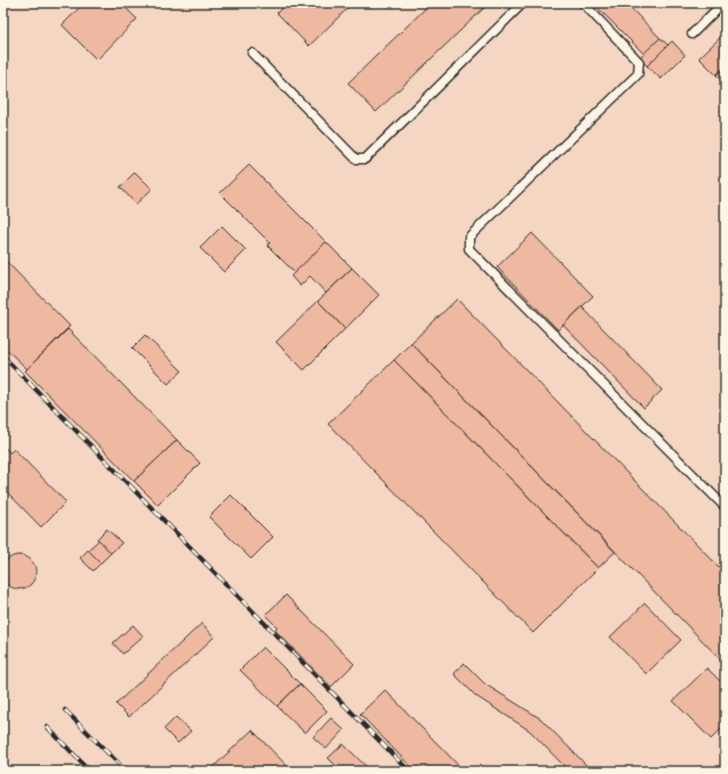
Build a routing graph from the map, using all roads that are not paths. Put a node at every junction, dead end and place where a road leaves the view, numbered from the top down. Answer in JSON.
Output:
{"nodes":[{"id":1,"x":523,"y":3,"type":"edge"},
{"id":2,"x":583,"y":3,"type":"edge"},
{"id":3,"x":723,"y":3,"type":"edge"},
{"id":4,"x":692,"y":34,"type":"dead end"},
{"id":5,"x":252,"y":53,"type":"dead end"},
{"id":6,"x":725,"y":507,"type":"edge"}],
"edges":[{"from":1,"to":5,"type":"lane"},
{"from":2,"to":6,"type":"lane"},
{"from":3,"to":4,"type":"lane"}]}
